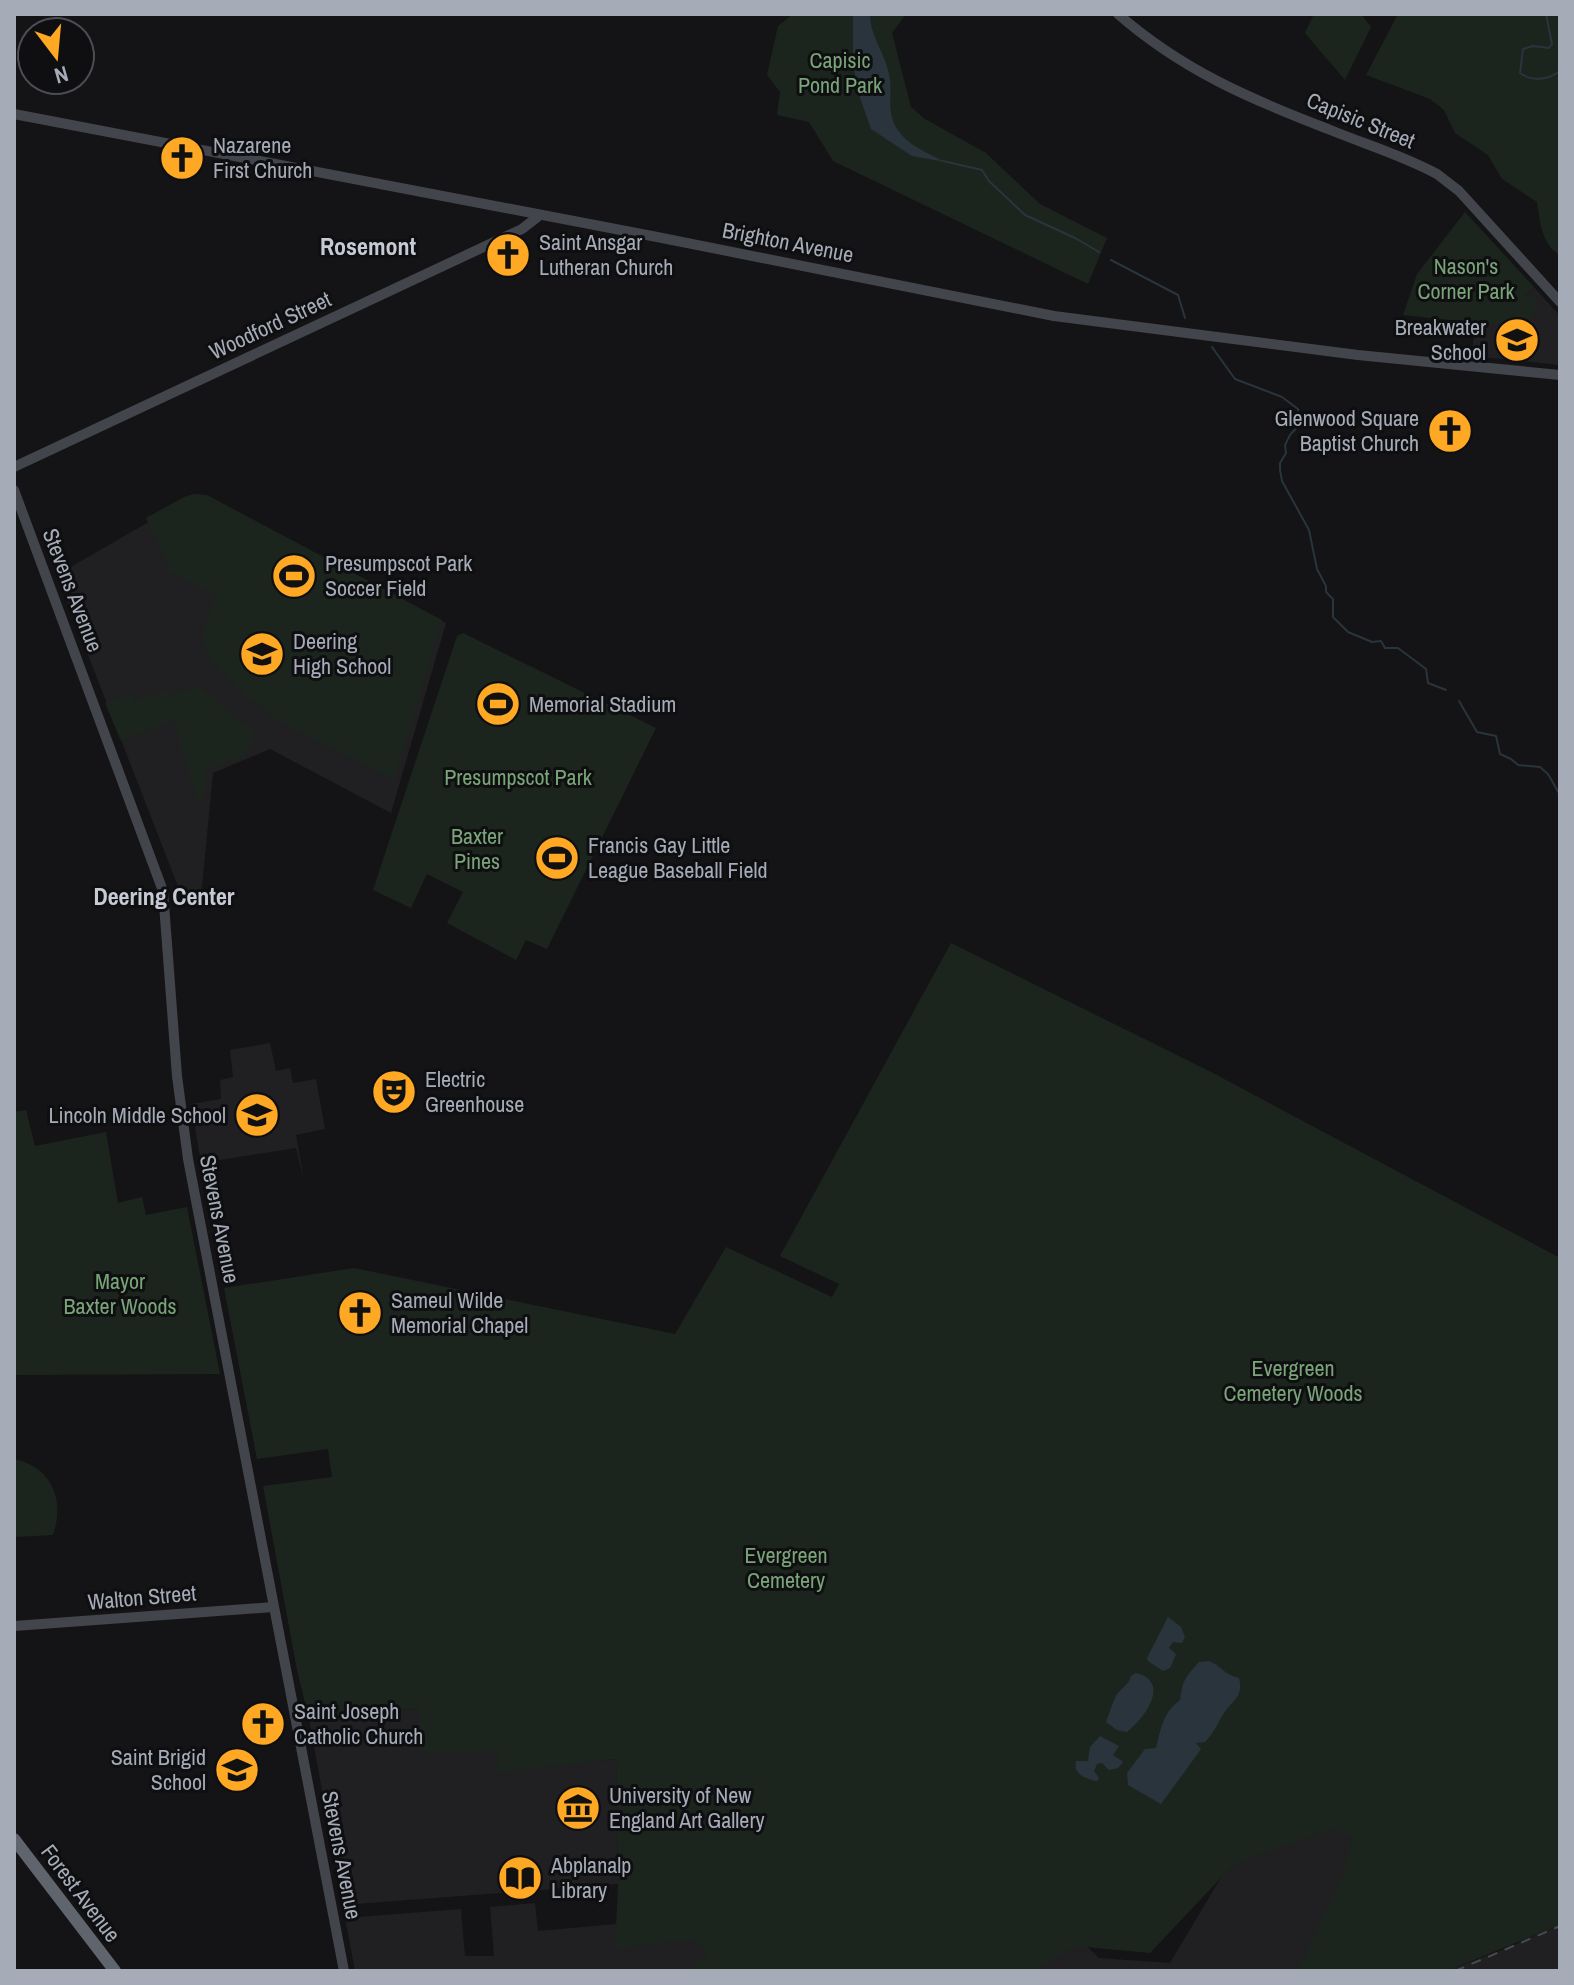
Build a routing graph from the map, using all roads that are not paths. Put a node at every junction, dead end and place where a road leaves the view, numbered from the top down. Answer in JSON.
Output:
{"nodes":[{"id":1,"x":1118,"y":14,"type":"edge"},
{"id":2,"x":14,"y":114,"type":"edge"},
{"id":3,"x":540,"y":215,"type":"junction"},
{"id":4,"x":1560,"y":302,"type":"edge"},
{"id":5,"x":1560,"y":375,"type":"edge"},
{"id":6,"x":14,"y":467,"type":"edge"},
{"id":7,"x":14,"y":490,"type":"edge"},
{"id":8,"x":273,"y":1607,"type":"junction"},
{"id":9,"x":14,"y":1626,"type":"edge"},
{"id":10,"x":14,"y":1839,"type":"edge"},
{"id":11,"x":115,"y":1971,"type":"edge"},
{"id":12,"x":344,"y":1971,"type":"edge"}],
"edges":[{"from":1,"to":4,"type":"main road","name":"Capisic Street"},
{"from":2,"to":3,"type":"main road","name":"Brighton Avenue"},
{"from":3,"to":5,"type":"main road","name":"Brighton Avenue"},
{"from":3,"to":6,"type":"main road","name":"Woodford Street"},
{"from":7,"to":8,"type":"main road","name":"Stevens Avenue"},
{"from":8,"to":9,"type":"main road","name":"Walton Street"},
{"from":8,"to":12,"type":"main road","name":"Stevens Avenue"},
{"from":10,"to":11,"type":"highway","name":"Forest Avenue"}]}
